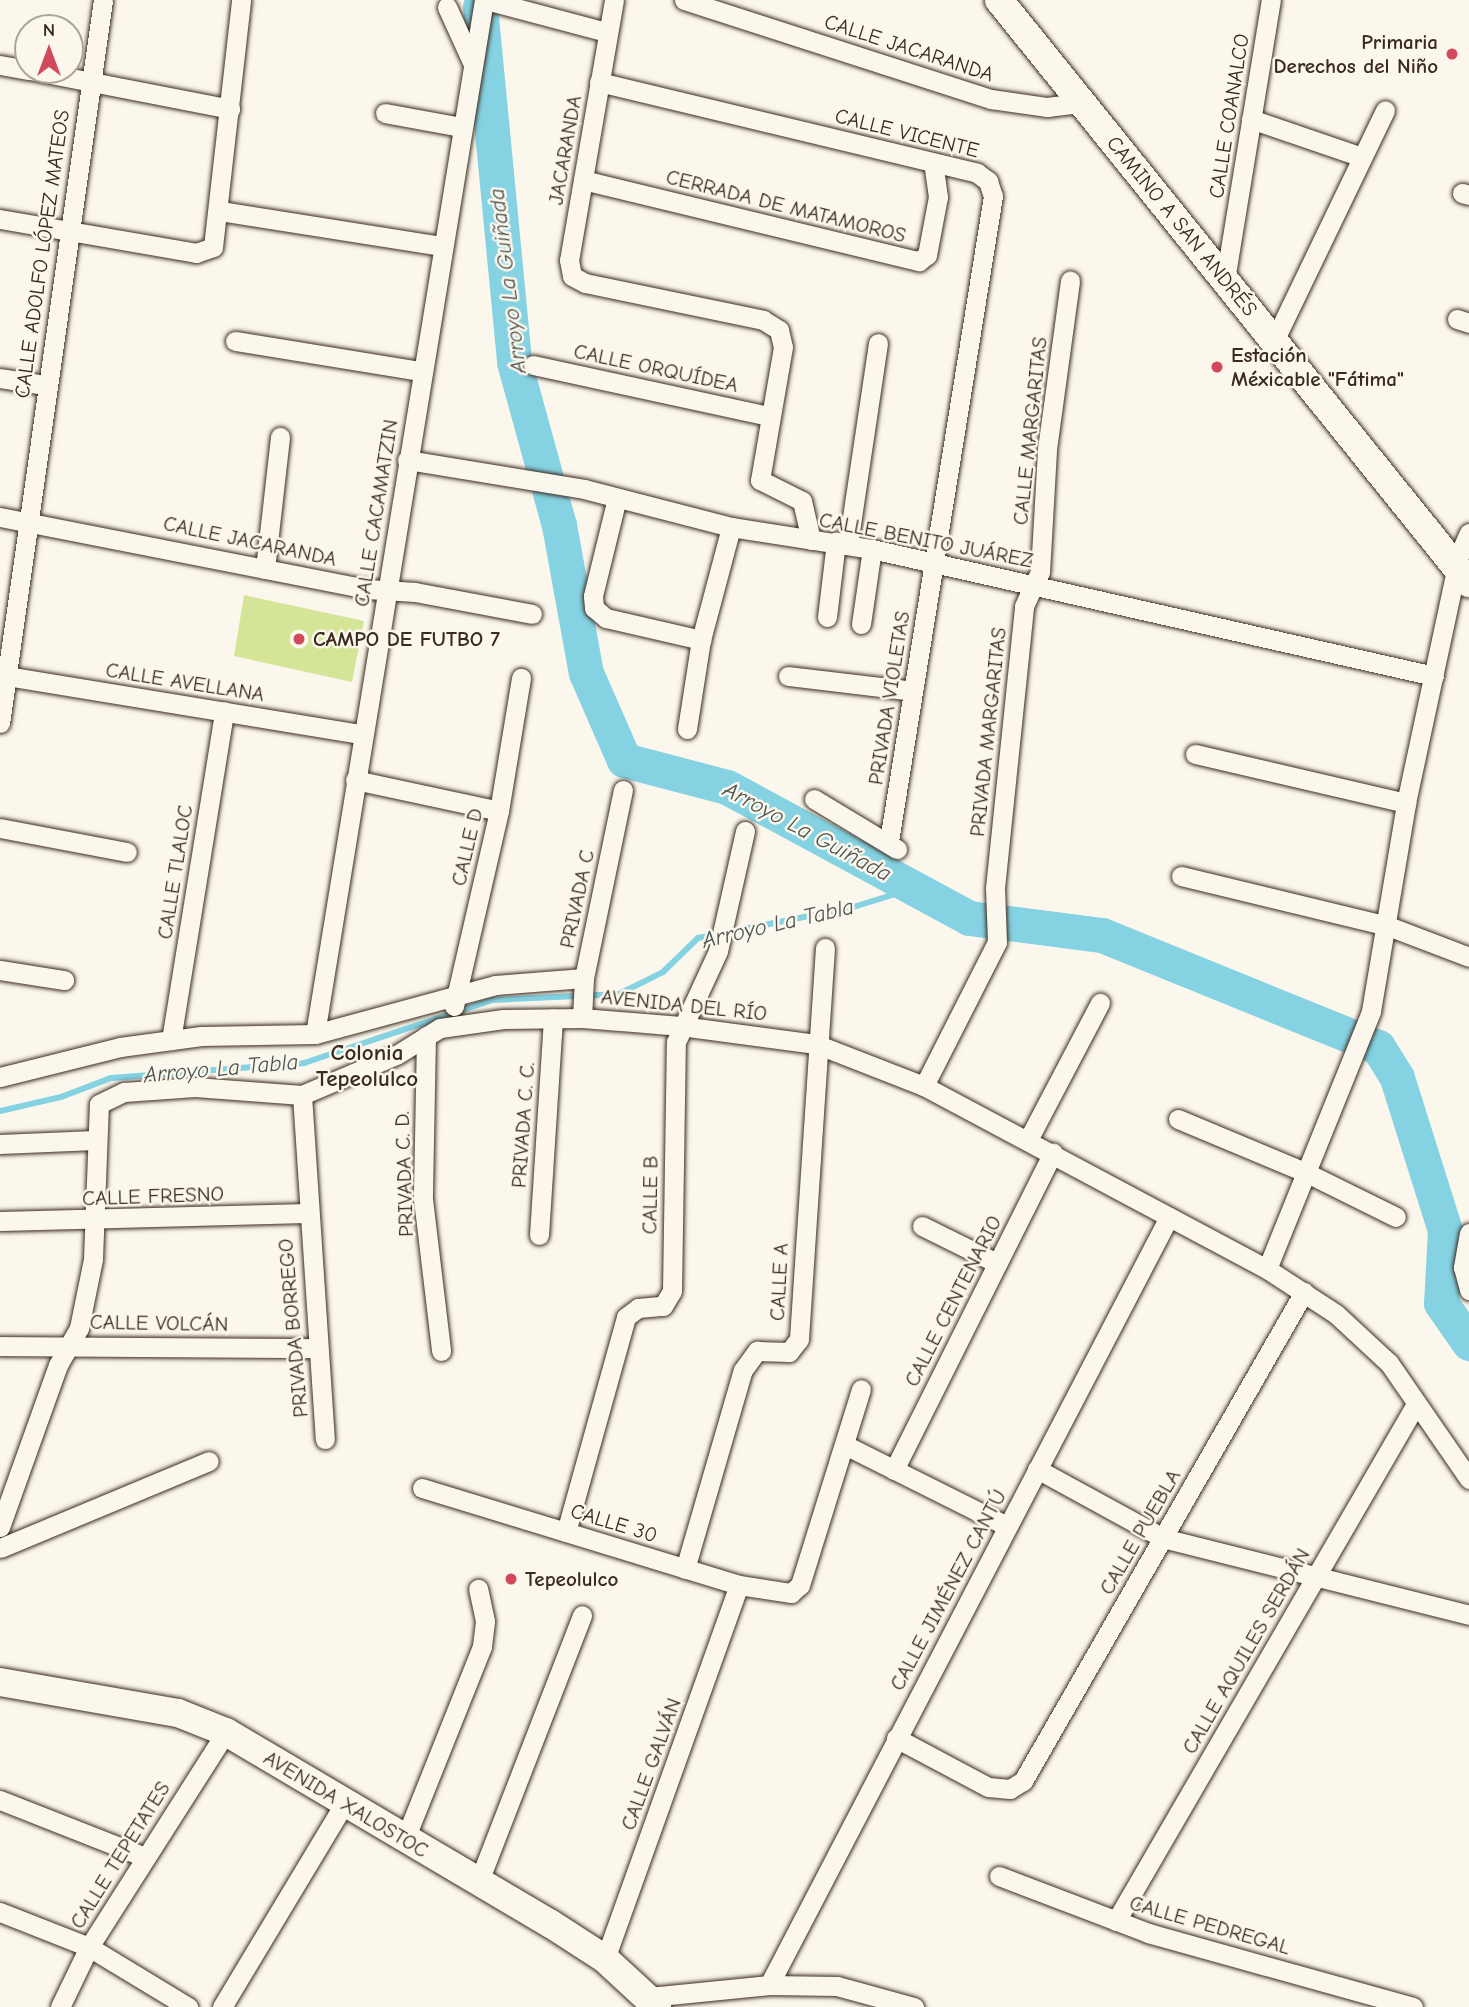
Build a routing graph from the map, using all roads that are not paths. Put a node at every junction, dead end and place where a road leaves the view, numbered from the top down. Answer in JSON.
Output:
{"nodes":[{"id":1,"x":103,"y":0,"type":"edge"},
{"id":2,"x":241,"y":0,"type":"edge"},
{"id":3,"x":614,"y":0,"type":"edge"},
{"id":4,"x":684,"y":0,"type":"edge"},
{"id":5,"x":999,"y":0,"type":"edge"},
{"id":6,"x":1271,"y":0,"type":"edge"},
{"id":7,"x":484,"y":2,"type":"edge"},
{"id":8,"x":447,"y":7,"type":"dead end"},
{"id":9,"x":607,"y":32,"type":"junction"},
{"id":10,"x":474,"y":58,"type":"junction"},
{"id":11,"x":84,"y":80,"type":"edge"},
{"id":12,"x":90,"y":81,"type":"junction"},
{"id":13,"x":599,"y":82,"type":"junction"},
{"id":14,"x":1082,"y":103,"type":"junction"},
{"id":15,"x":230,"y":110,"type":"junction"},
{"id":16,"x":1385,"y":110,"type":"dead end"},
{"id":17,"x":385,"y":113,"type":"dead end"},
{"id":18,"x":1251,"y":119,"type":"junction"},
{"id":19,"x":461,"y":127,"type":"junction"},
{"id":20,"x":1362,"y":157,"type":"junction"},
{"id":21,"x":933,"y":163,"type":"junction"},
{"id":22,"x":583,"y":180,"type":"junction"},
{"id":23,"x":220,"y":211,"type":"junction"},
{"id":24,"x":0,"y":219,"type":"edge"},
{"id":25,"x":68,"y":233,"type":"junction"},
{"id":26,"x":442,"y":246,"type":"junction"},
{"id":27,"x":1226,"y":280,"type":"junction"},
{"id":28,"x":1070,"y":281,"type":"dead end"},
{"id":29,"x":235,"y":341,"type":"dead end"},
{"id":30,"x":1274,"y":341,"type":"junction"},
{"id":31,"x":878,"y":343,"type":"dead end"},
{"id":32,"x":533,"y":365,"type":"dead end"},
{"id":33,"x":421,"y":371,"type":"junction"},
{"id":34,"x":0,"y":378,"type":"edge"},
{"id":35,"x":45,"y":385,"type":"junction"},
{"id":36,"x":769,"y":416,"type":"junction"},
{"id":37,"x":280,"y":437,"type":"dead end"},
{"id":38,"x":407,"y":460,"type":"junction"},
{"id":39,"x":617,"y":498,"type":"junction"},
{"id":40,"x":0,"y":517,"type":"edge"},
{"id":41,"x":27,"y":521,"type":"junction"},
{"id":42,"x":731,"y":527,"type":"junction"},
{"id":43,"x":1469,"y":533,"type":"edge"},
{"id":44,"x":811,"y":540,"type":"junction"},
{"id":45,"x":842,"y":543,"type":"junction"},
{"id":46,"x":872,"y":549,"type":"junction"},
{"id":47,"x":933,"y":563,"type":"junction"},
{"id":48,"x":265,"y":569,"type":"junction"},
{"id":49,"x":1463,"y":575,"type":"edge"},
{"id":50,"x":1034,"y":584,"type":"junction"},
{"id":51,"x":389,"y":591,"type":"junction"},
{"id":52,"x":532,"y":614,"type":"dead end"},
{"id":53,"x":827,"y":617,"type":"dead end"},
{"id":54,"x":861,"y":624,"type":"dead end"},
{"id":55,"x":701,"y":640,"type":"junction"},
{"id":56,"x":4,"y":675,"type":"edge"},
{"id":57,"x":788,"y":676,"type":"dead end"},
{"id":58,"x":1434,"y":676,"type":"junction"},
{"id":59,"x":521,"y":678,"type":"dead end"},
{"id":60,"x":913,"y":691,"type":"junction"},
{"id":61,"x":223,"y":711,"type":"junction"},
{"id":62,"x":0,"y":723,"type":"edge"},
{"id":63,"x":687,"y":729,"type":"dead end"},
{"id":64,"x":362,"y":734,"type":"junction"},
{"id":65,"x":1195,"y":754,"type":"dead end"},
{"id":66,"x":355,"y":780,"type":"junction"},
{"id":67,"x":623,"y":790,"type":"dead end"},
{"id":68,"x":814,"y":799,"type":"dead end"},
{"id":69,"x":1406,"y":803,"type":"junction"},
{"id":70,"x":499,"y":811,"type":"junction"},
{"id":71,"x":0,"y":828,"type":"edge"},
{"id":72,"x":745,"y":831,"type":"dead end"},
{"id":73,"x":127,"y":852,"type":"dead end"},
{"id":74,"x":1181,"y":876,"type":"dead end"},
{"id":75,"x":1388,"y":926,"type":"junction"},
{"id":76,"x":825,"y":948,"type":"dead end"},
{"id":77,"x":1469,"y":957,"type":"edge"},
{"id":78,"x":0,"y":970,"type":"edge"},
{"id":79,"x":64,"y":980,"type":"dead end"},
{"id":80,"x":583,"y":981,"type":"junction"},
{"id":81,"x":1100,"y":1003,"type":"dead end"},
{"id":82,"x":454,"y":1011,"type":"junction"},
{"id":83,"x":582,"y":1011,"type":"junction"},
{"id":84,"x":553,"y":1018,"type":"junction"},
{"id":85,"x":681,"y":1026,"type":"junction"},
{"id":86,"x":316,"y":1034,"type":"junction"},
{"id":87,"x":426,"y":1036,"type":"junction"},
{"id":88,"x":171,"y":1040,"type":"junction"},
{"id":89,"x":816,"y":1044,"type":"junction"},
{"id":90,"x":0,"y":1076,"type":"edge"},
{"id":91,"x":924,"y":1086,"type":"junction"},
{"id":92,"x":302,"y":1095,"type":"junction"},
{"id":93,"x":1178,"y":1119,"type":"dead end"},
{"id":94,"x":95,"y":1140,"type":"junction"},
{"id":95,"x":1028,"y":1140,"type":"junction"},
{"id":96,"x":0,"y":1144,"type":"edge"},
{"id":97,"x":1053,"y":1153,"type":"junction"},
{"id":98,"x":1307,"y":1173,"type":"junction"},
{"id":99,"x":307,"y":1213,"type":"junction"},
{"id":100,"x":1169,"y":1217,"type":"junction"},
{"id":101,"x":1396,"y":1217,"type":"dead end"},
{"id":102,"x":0,"y":1221,"type":"edge"},
{"id":103,"x":94,"y":1222,"type":"junction"},
{"id":104,"x":922,"y":1226,"type":"dead end"},
{"id":105,"x":1469,"y":1233,"type":"edge"},
{"id":106,"x":539,"y":1235,"type":"dead end"},
{"id":107,"x":997,"y":1263,"type":"junction"},
{"id":108,"x":1267,"y":1269,"type":"junction"},
{"id":109,"x":1469,"y":1290,"type":"edge"},
{"id":110,"x":1304,"y":1292,"type":"junction"},
{"id":111,"x":71,"y":1345,"type":"junction"},
{"id":112,"x":0,"y":1346,"type":"edge"},
{"id":113,"x":318,"y":1348,"type":"junction"},
{"id":114,"x":441,"y":1351,"type":"dead end"},
{"id":115,"x":861,"y":1389,"type":"dead end"},
{"id":116,"x":1416,"y":1404,"type":"junction"},
{"id":117,"x":325,"y":1439,"type":"dead end"},
{"id":118,"x":845,"y":1445,"type":"junction"},
{"id":119,"x":209,"y":1461,"type":"dead end"},
{"id":120,"x":1037,"y":1469,"type":"junction"},
{"id":121,"x":894,"y":1470,"type":"junction"},
{"id":122,"x":1469,"y":1479,"type":"edge"},
{"id":123,"x":8,"y":1481,"type":"edge"},
{"id":124,"x":422,"y":1488,"type":"dead end"},
{"id":125,"x":1007,"y":1526,"type":"junction"},
{"id":126,"x":0,"y":1527,"type":"edge"},
{"id":127,"x":566,"y":1532,"type":"junction"},
{"id":128,"x":1163,"y":1538,"type":"junction"},
{"id":129,"x":0,"y":1548,"type":"edge"},
{"id":130,"x":685,"y":1569,"type":"junction"},
{"id":131,"x":1317,"y":1576,"type":"junction"},
{"id":132,"x":739,"y":1585,"type":"junction"},
{"id":133,"x":478,"y":1590,"type":"dead end"},
{"id":134,"x":582,"y":1615,"type":"dead end"},
{"id":135,"x":1469,"y":1615,"type":"edge"},
{"id":136,"x":0,"y":1682,"type":"edge"},
{"id":137,"x":226,"y":1732,"type":"junction"},
{"id":138,"x":896,"y":1738,"type":"junction"},
{"id":139,"x":0,"y":1800,"type":"edge"},
{"id":140,"x":344,"y":1804,"type":"junction"},
{"id":141,"x":405,"y":1839,"type":"junction"},
{"id":142,"x":145,"y":1857,"type":"junction"},
{"id":143,"x":999,"y":1876,"type":"dead end"},
{"id":144,"x":479,"y":1881,"type":"junction"},
{"id":145,"x":0,"y":1912,"type":"edge"},
{"id":146,"x":1116,"y":1921,"type":"junction"},
{"id":147,"x":89,"y":1947,"type":"junction"},
{"id":148,"x":605,"y":1959,"type":"junction"},
{"id":149,"x":769,"y":1985,"type":"junction"},
{"id":150,"x":653,"y":2002,"type":"edge"},
{"id":151,"x":60,"y":2007,"type":"edge"},
{"id":152,"x":188,"y":2007,"type":"edge"},
{"id":153,"x":222,"y":2007,"type":"edge"},
{"id":154,"x":914,"y":2007,"type":"edge"},
{"id":155,"x":1413,"y":2007,"type":"edge"}],
"edges":[{"from":1,"to":12,"type":"street","name":"CALLE ADOLFO LÓPEZ MATEOS"},
{"from":2,"to":15,"type":"street"},
{"from":3,"to":9,"type":"street"},
{"from":4,"to":14,"type":"street","name":"CALLE JACARANDA"},
{"from":5,"to":14,"type":"street","name":"CAMINO A SAN ANDRÉS"},
{"from":6,"to":18,"type":"street","name":"CALLE COANALCO"},
{"from":7,"to":9,"type":"street"},
{"from":7,"to":10,"type":"street","name":"CALLE CACAMATZIN"},
{"from":8,"to":10,"type":"street"},
{"from":9,"to":13,"type":"street","name":"JACARANDA"},
{"from":10,"to":19,"type":"street","name":"CALLE CACAMATZIN"},
{"from":11,"to":12,"type":"street"},
{"from":12,"to":15,"type":"street"},
{"from":12,"to":25,"type":"street","name":"CALLE ADOLFO LÓPEZ MATEOS"},
{"from":13,"to":21,"type":"street","name":"CALLE VICENTE"},
{"from":13,"to":22,"type":"street","name":"JACARANDA"},
{"from":14,"to":27,"type":"street","name":"CAMINO A SAN ANDRÉS"},
{"from":15,"to":23,"type":"street"},
{"from":16,"to":20,"type":"street"},
{"from":17,"to":19,"type":"street"},
{"from":18,"to":20,"type":"street"},
{"from":18,"to":27,"type":"street","name":"CALLE COANALCO"},
{"from":19,"to":26,"type":"street","name":"CALLE CACAMATZIN"},
{"from":20,"to":30,"type":"street"},
{"from":21,"to":22,"type":"street","name":"CERRADA DE MATAMOROS"},
{"from":21,"to":47,"type":"street","name":"CALLE VICENTE"},
{"from":22,"to":36,"type":"street","name":"JACARANDA"},
{"from":23,"to":25,"type":"street"},
{"from":23,"to":26,"type":"street"},
{"from":24,"to":25,"type":"street"},
{"from":25,"to":35,"type":"street","name":"CALLE ADOLFO LÓPEZ MATEOS"},
{"from":26,"to":33,"type":"street","name":"CALLE CACAMATZIN"},
{"from":27,"to":30,"type":"street","name":"CAMINO A SAN ANDRÉS"},
{"from":28,"to":50,"type":"street","name":"CALLE MARGARITAS"},
{"from":29,"to":33,"type":"street"},
{"from":30,"to":49,"type":"street","name":"CAMINO A SAN ANDRÉS"},
{"from":31,"to":45,"type":"street"},
{"from":32,"to":36,"type":"street","name":"CALLE ORQUÍDEA"},
{"from":33,"to":38,"type":"street","name":"CALLE CACAMATZIN"},
{"from":34,"to":35,"type":"street"},
{"from":35,"to":41,"type":"street","name":"CALLE ADOLFO LÓPEZ MATEOS"},
{"from":36,"to":44,"type":"street"},
{"from":37,"to":48,"type":"street"},
{"from":38,"to":39,"type":"street","name":"CALLE BENITO JUÁREZ"},
{"from":38,"to":51,"type":"street","name":"CALLE CACAMATZIN"},
{"from":39,"to":42,"type":"street","name":"CALLE BENITO JUÁREZ"},
{"from":39,"to":55,"type":"street"},
{"from":40,"to":41,"type":"street","name":"CALLE JACARANDA"},
{"from":41,"to":48,"type":"street","name":"CALLE JACARANDA"},
{"from":41,"to":56,"type":"street","name":"CALLE ADOLFO LÓPEZ MATEOS"},
{"from":42,"to":44,"type":"street","name":"CALLE BENITO JUÁREZ"},
{"from":42,"to":55,"type":"street"},
{"from":43,"to":49,"type":"street"},
{"from":44,"to":45,"type":"street","name":"CALLE BENITO JUÁREZ"},
{"from":45,"to":46,"type":"street","name":"CALLE BENITO JUÁREZ"},
{"from":45,"to":53,"type":"street"},
{"from":46,"to":47,"type":"street","name":"CALLE BENITO JUÁREZ"},
{"from":46,"to":54,"type":"street"},
{"from":47,"to":50,"type":"street","name":"CALLE BENITO JUÁREZ"},
{"from":47,"to":60,"type":"street","name":"PRIVADA VIOLETAS"},
{"from":48,"to":51,"type":"street","name":"CALLE JACARANDA"},
{"from":49,"to":58,"type":"street"},
{"from":50,"to":58,"type":"street","name":"CALLE BENITO JUÁREZ"},
{"from":50,"to":91,"type":"street","name":"PRIVADA MARGARITAS"},
{"from":51,"to":52,"type":"street","name":"CALLE JACARANDA"},
{"from":51,"to":64,"type":"street","name":"CALLE CACAMATZIN"},
{"from":55,"to":63,"type":"street"},
{"from":56,"to":61,"type":"street","name":"CALLE AVELLANA"},
{"from":56,"to":62,"type":"street","name":"CALLE ADOLFO LÓPEZ MATEOS"},
{"from":57,"to":60,"type":"street"},
{"from":58,"to":69,"type":"street"},
{"from":59,"to":70,"type":"street","name":"CALLE D"},
{"from":60,"to":68,"type":"street","name":"PRIVADA VIOLETAS"},
{"from":61,"to":64,"type":"street","name":"CALLE AVELLANA"},
{"from":61,"to":88,"type":"street","name":"CALLE TLALOC"},
{"from":64,"to":66,"type":"street","name":"CALLE CACAMATZIN"},
{"from":65,"to":69,"type":"street"},
{"from":66,"to":70,"type":"street"},
{"from":66,"to":86,"type":"street","name":"CALLE CACAMATZIN"},
{"from":67,"to":80,"type":"street","name":"PRIVADA C"},
{"from":69,"to":75,"type":"street"},
{"from":70,"to":82,"type":"street","name":"CALLE D"},
{"from":71,"to":73,"type":"street"},
{"from":72,"to":85,"type":"street","name":"CALLE B"},
{"from":74,"to":75,"type":"street"},
{"from":75,"to":77,"type":"street"},
{"from":75,"to":98,"type":"street"},
{"from":76,"to":89,"type":"street","name":"CALLE A"},
{"from":78,"to":79,"type":"street"},
{"from":80,"to":82,"type":"street"},
{"from":80,"to":83,"type":"street","name":"PRIVADA C"},
{"from":81,"to":95,"type":"street"},
{"from":82,"to":84,"type":"street","name":"AVENIDA DEL RÍO"},
{"from":82,"to":86,"type":"street"},
{"from":82,"to":87,"type":"street","name":"AVENIDA DEL RÍO"},
{"from":83,"to":84,"type":"street","name":"AVENIDA DEL RÍO"},
{"from":83,"to":85,"type":"street","name":"AVENIDA DEL RÍO"},
{"from":84,"to":106,"type":"street","name":"PRIVADA C. C."},
{"from":85,"to":89,"type":"street","name":"AVENIDA DEL RÍO"},
{"from":85,"to":127,"type":"street","name":"CALLE B"},
{"from":86,"to":88,"type":"street"},
{"from":87,"to":92,"type":"street","name":"AVENIDA DEL RÍO"},
{"from":87,"to":114,"type":"street","name":"PRIVADA C. D."},
{"from":88,"to":90,"type":"street"},
{"from":89,"to":91,"type":"street","name":"AVENIDA DEL RÍO"},
{"from":89,"to":130,"type":"street","name":"CALLE A"},
{"from":91,"to":95,"type":"street","name":"AVENIDA DEL RÍO"},
{"from":92,"to":94,"type":"street","name":"AVENIDA DEL RÍO"},
{"from":92,"to":99,"type":"street","name":"PRIVADA BORREGO"},
{"from":93,"to":98,"type":"street"},
{"from":94,"to":96,"type":"street"},
{"from":94,"to":103,"type":"street"},
{"from":95,"to":97,"type":"street","name":"AVENIDA DEL RÍO"},
{"from":97,"to":100,"type":"street","name":"AVENIDA DEL RÍO"},
{"from":97,"to":107,"type":"street","name":"CALLE CENTENARIO"},
{"from":98,"to":101,"type":"street"},
{"from":98,"to":108,"type":"street"},
{"from":99,"to":103,"type":"street","name":"CALLE FRESNO"},
{"from":99,"to":113,"type":"street","name":"PRIVADA BORREGO"},
{"from":100,"to":108,"type":"street","name":"AVENIDA DEL RÍO"},
{"from":100,"to":120,"type":"street","name":"CALLE JIMÉNEZ CANTÚ"},
{"from":102,"to":103,"type":"street","name":"CALLE FRESNO"},
{"from":103,"to":111,"type":"street"},
{"from":104,"to":107,"type":"street"},
{"from":105,"to":109,"type":"street"},
{"from":107,"to":121,"type":"street","name":"CALLE CENTENARIO"},
{"from":108,"to":110,"type":"street","name":"AVENIDA DEL RÍO"},
{"from":110,"to":116,"type":"street","name":"AVENIDA DEL RÍO"},
{"from":110,"to":128,"type":"street","name":"CALLE PUEBLA"},
{"from":111,"to":112,"type":"street","name":"CALLE VOLCÁN"},
{"from":111,"to":113,"type":"street","name":"CALLE VOLCÁN"},
{"from":111,"to":123,"type":"street"},
{"from":113,"to":117,"type":"street","name":"PRIVADA BORREGO"},
{"from":115,"to":118,"type":"street"},
{"from":116,"to":122,"type":"street","name":"AVENIDA DEL RÍO"},
{"from":116,"to":131,"type":"street","name":"CALLE AQUILES SERDÁN"},
{"from":118,"to":121,"type":"street"},
{"from":118,"to":132,"type":"street","name":"CALLE 30"},
{"from":119,"to":129,"type":"street"},
{"from":120,"to":125,"type":"street","name":"CALLE JIMÉNEZ CANTÚ"},
{"from":120,"to":128,"type":"street"},
{"from":121,"to":125,"type":"street"},
{"from":123,"to":126,"type":"street"},
{"from":124,"to":127,"type":"street","name":"CALLE 30"},
{"from":125,"to":138,"type":"street","name":"CALLE JIMÉNEZ CANTÚ"},
{"from":127,"to":130,"type":"street","name":"CALLE 30"},
{"from":128,"to":131,"type":"street"},
{"from":128,"to":138,"type":"street","name":"CALLE PUEBLA"},
{"from":130,"to":132,"type":"street","name":"CALLE 30"},
{"from":131,"to":135,"type":"street"},
{"from":131,"to":146,"type":"street","name":"CALLE AQUILES SERDÁN"},
{"from":132,"to":148,"type":"street","name":"CALLE GALVÁN"},
{"from":133,"to":141,"type":"street"},
{"from":134,"to":144,"type":"street"},
{"from":136,"to":137,"type":"street","name":"AVENIDA XALOSTOC"},
{"from":137,"to":140,"type":"street","name":"AVENIDA XALOSTOC"},
{"from":137,"to":142,"type":"street","name":"CALLE TEPETATES"},
{"from":138,"to":149,"type":"street","name":"CALLE JIMÉNEZ CANTÚ"},
{"from":139,"to":142,"type":"street"},
{"from":140,"to":141,"type":"street","name":"AVENIDA XALOSTOC"},
{"from":140,"to":153,"type":"street"},
{"from":141,"to":144,"type":"street","name":"AVENIDA XALOSTOC"},
{"from":142,"to":147,"type":"street","name":"CALLE TEPETATES"},
{"from":143,"to":146,"type":"street","name":"CALLE PEDREGAL"},
{"from":144,"to":148,"type":"street","name":"AVENIDA XALOSTOC"},
{"from":145,"to":147,"type":"street"},
{"from":146,"to":155,"type":"street","name":"CALLE PEDREGAL"},
{"from":147,"to":151,"type":"street","name":"CALLE TEPETATES"},
{"from":147,"to":152,"type":"street"},
{"from":148,"to":150,"type":"street","name":"AVENIDA XALOSTOC"},
{"from":149,"to":150,"type":"street"},
{"from":149,"to":154,"type":"street"}]}
